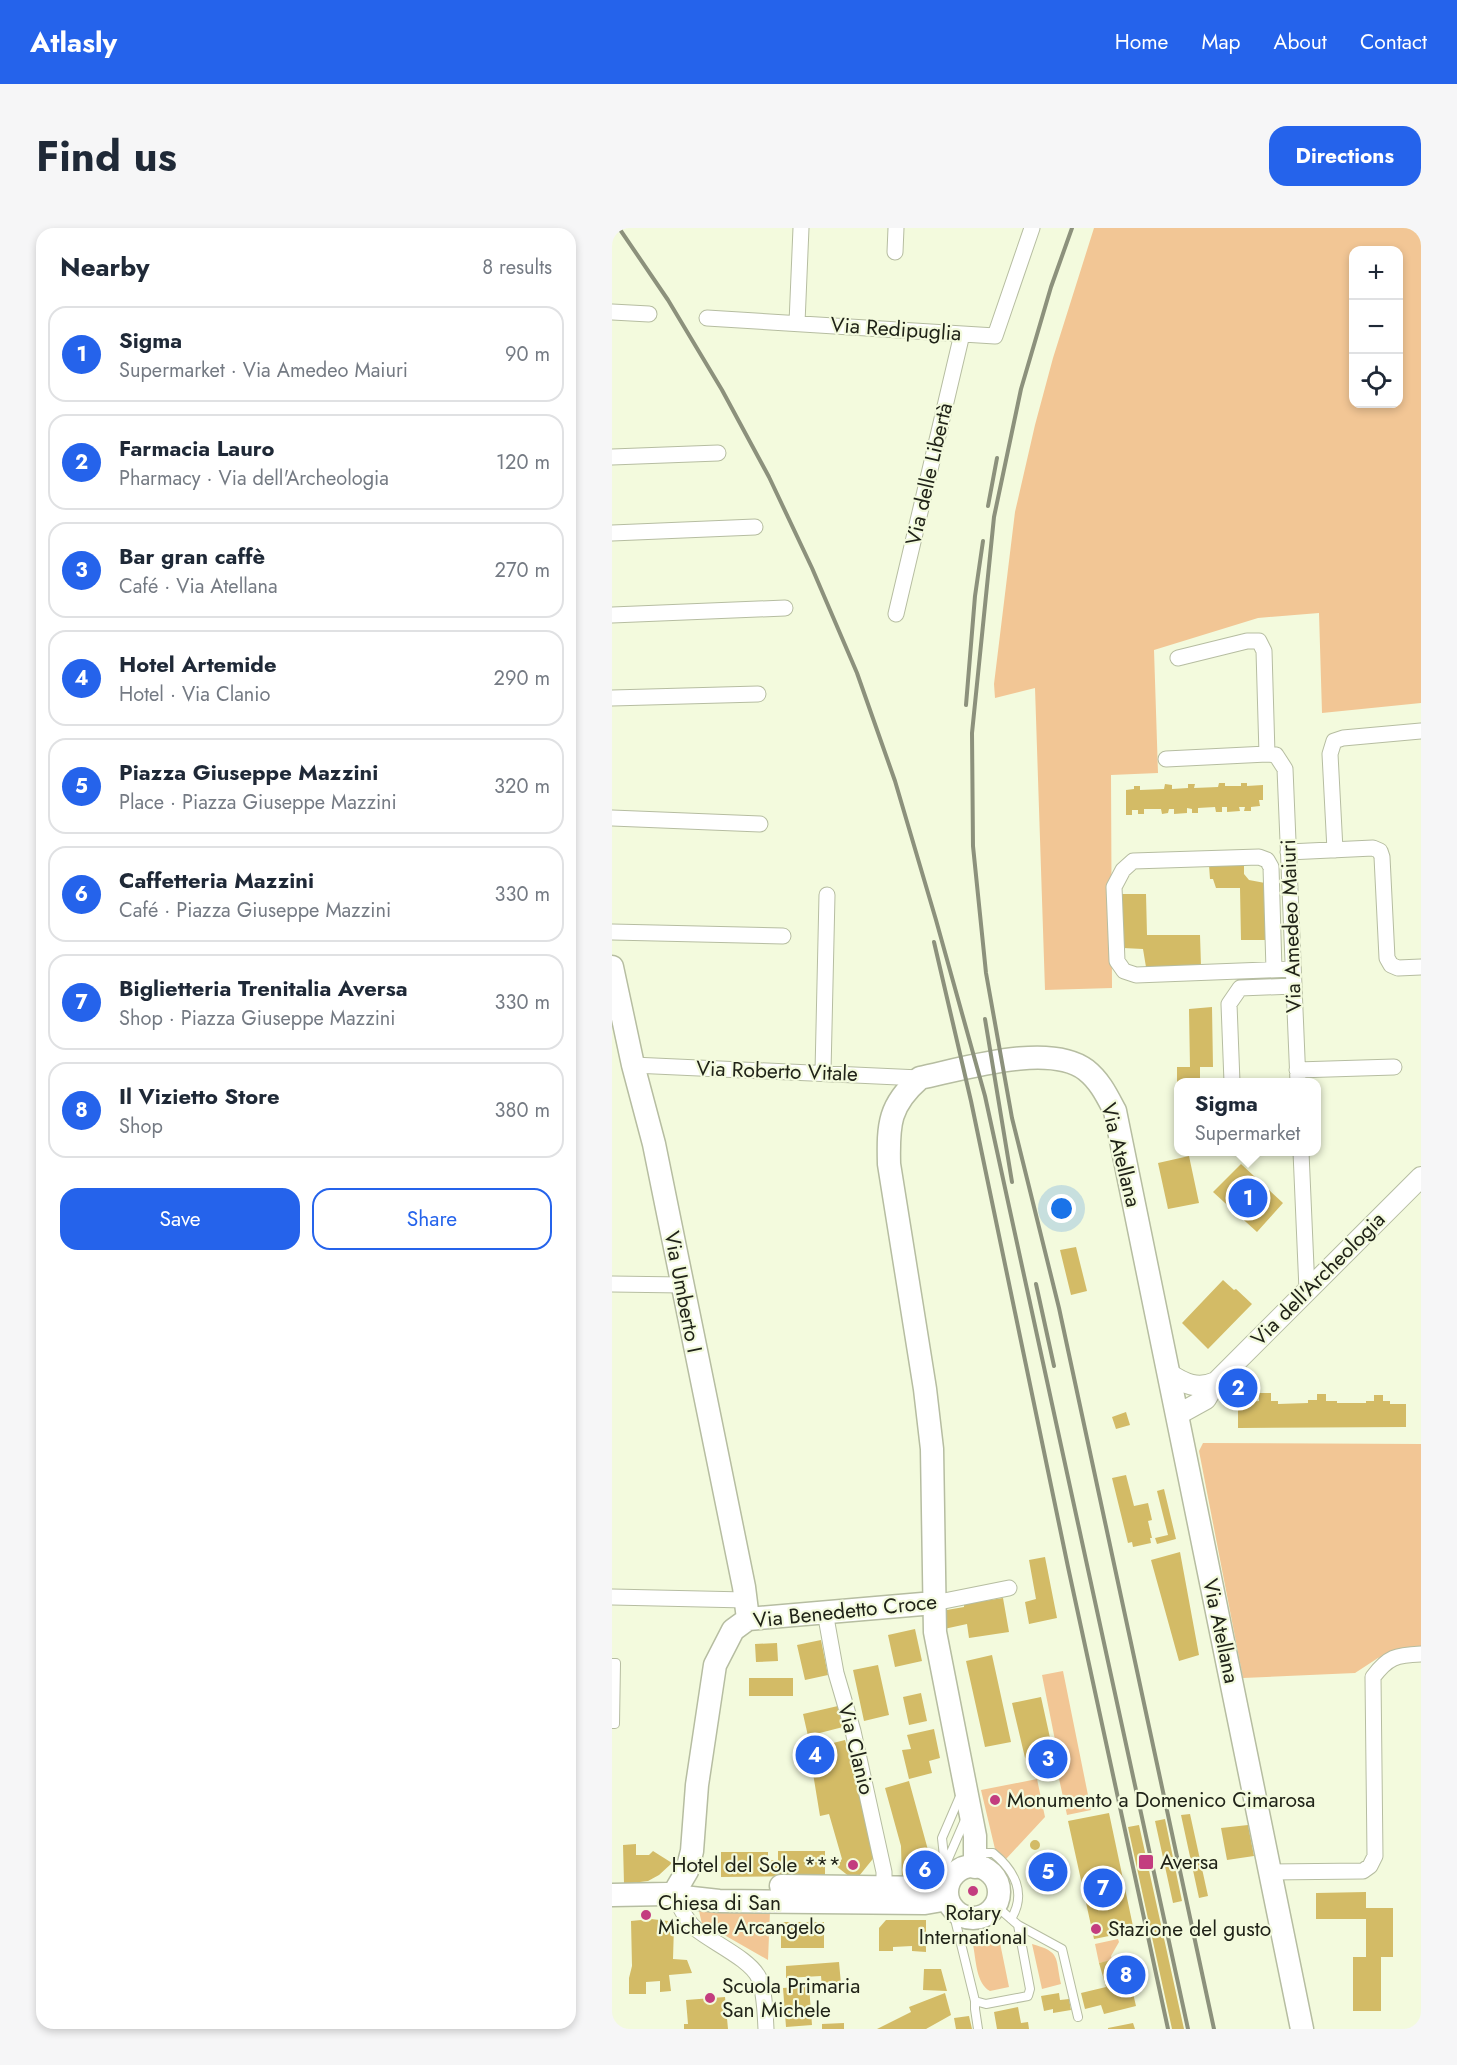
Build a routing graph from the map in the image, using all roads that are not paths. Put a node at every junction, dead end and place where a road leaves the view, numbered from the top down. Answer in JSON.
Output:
{"nodes":[{"id":1,"x":801,"y":228,"type":"edge"},
{"id":2,"x":896,"y":228,"type":"edge"},
{"id":3,"x":1032,"y":228,"type":"edge"},
{"id":4,"x":895,"y":252,"type":"dead end"},
{"id":5,"x":612,"y":312,"type":"edge"},
{"id":6,"x":649,"y":314,"type":"dead end"},
{"id":7,"x":707,"y":318,"type":"dead end"},
{"id":8,"x":797,"y":323,"type":"junction"},
{"id":9,"x":962,"y":334,"type":"junction"},
{"id":10,"x":718,"y":453,"type":"dead end"},
{"id":11,"x":612,"y":457,"type":"edge"},
{"id":12,"x":755,"y":527,"type":"dead end"},
{"id":13,"x":612,"y":533,"type":"edge"},
{"id":14,"x":785,"y":608,"type":"dead end"},
{"id":15,"x":896,"y":614,"type":"dead end"},
{"id":16,"x":612,"y":615,"type":"edge"},
{"id":17,"x":1178,"y":658,"type":"dead end"},
{"id":18,"x":758,"y":694,"type":"dead end"},
{"id":19,"x":612,"y":698,"type":"edge"},
{"id":20,"x":1421,"y":731,"type":"edge"},
{"id":21,"x":1267,"y":754,"type":"junction"},
{"id":22,"x":1166,"y":759,"type":"dead end"},
{"id":23,"x":612,"y":818,"type":"edge"},
{"id":24,"x":760,"y":824,"type":"dead end"},
{"id":25,"x":1335,"y":850,"type":"junction"},
{"id":26,"x":1288,"y":852,"type":"junction"},
{"id":27,"x":827,"y":895,"type":"dead end"},
{"id":28,"x":612,"y":932,"type":"edge"},
{"id":29,"x":783,"y":936,"type":"dead end"},
{"id":30,"x":612,"y":967,"type":"edge"},
{"id":31,"x":1421,"y":967,"type":"edge"},
{"id":32,"x":1293,"y":969,"type":"junction"},
{"id":33,"x":1274,"y":970,"type":"junction"},
{"id":34,"x":1294,"y":986,"type":"junction"},
{"id":35,"x":619,"y":1038,"type":"edge"},
{"id":36,"x":633,"y":1065,"type":"junction"},
{"id":37,"x":1394,"y":1067,"type":"dead end"},
{"id":38,"x":823,"y":1072,"type":"junction"},
{"id":39,"x":1298,"y":1076,"type":"edge"},
{"id":40,"x":920,"y":1078,"type":"junction"},
{"id":41,"x":1232,"y":1078,"type":"edge"},
{"id":42,"x":1301,"y":1156,"type":"edge"},
{"id":43,"x":1421,"y":1177,"type":"edge"},
{"id":44,"x":612,"y":1284,"type":"edge"},
{"id":45,"x":682,"y":1285,"type":"junction"},
{"id":46,"x":1307,"y":1290,"type":"junction"},
{"id":47,"x":1168,"y":1372,"type":"junction"},
{"id":48,"x":1208,"y":1390,"type":"junction"},
{"id":49,"x":1175,"y":1406,"type":"junction"},
{"id":50,"x":1182,"y":1440,"type":"junction"},
{"id":51,"x":1009,"y":1588,"type":"dead end"},
{"id":52,"x":612,"y":1596,"type":"edge"},
{"id":53,"x":934,"y":1603,"type":"junction"},
{"id":54,"x":747,"y":1609,"type":"junction"},
{"id":55,"x":825,"y":1612,"type":"junction"},
{"id":56,"x":1421,"y":1654,"type":"edge"},
{"id":57,"x":612,"y":1663,"type":"edge"},
{"id":58,"x":612,"y":1724,"type":"edge"},
{"id":59,"x":965,"y":1784,"type":"junction"},
{"id":60,"x":970,"y":1808,"type":"junction"},
{"id":61,"x":976,"y":1860,"type":"junction"},
{"id":62,"x":1270,"y":1872,"type":"junction"},
{"id":63,"x":884,"y":1886,"type":"junction"},
{"id":64,"x":948,"y":1889,"type":"junction"},
{"id":65,"x":612,"y":1895,"type":"edge"},
{"id":66,"x":677,"y":1895,"type":"junction"},
{"id":67,"x":1008,"y":1916,"type":"junction"},
{"id":68,"x":975,"y":2001,"type":"junction"},
{"id":69,"x":1078,"y":2017,"type":"dead end"},
{"id":70,"x":766,"y":2029,"type":"edge"},
{"id":71,"x":978,"y":2029,"type":"edge"},
{"id":72,"x":1302,"y":2029,"type":"edge"}],
"edges":[{"from":1,"to":8,"type":"street"},
{"from":2,"to":4,"type":"street"},
{"from":3,"to":9,"type":"street","name":"Via Redipuglia"},
{"from":5,"to":6,"type":"street"},
{"from":7,"to":8,"type":"street","name":"Via Redipuglia"},
{"from":8,"to":9,"type":"street","name":"Via Redipuglia"},
{"from":9,"to":15,"type":"street","name":"Via delle Libertà"},
{"from":10,"to":11,"type":"street"},
{"from":12,"to":13,"type":"street"},
{"from":14,"to":16,"type":"street"},
{"from":17,"to":21,"type":"street"},
{"from":18,"to":19,"type":"street"},
{"from":20,"to":25,"type":"street"},
{"from":21,"to":22,"type":"street"},
{"from":21,"to":26,"type":"street","name":"Via Amedeo Maiuri"},
{"from":23,"to":24,"type":"street"},
{"from":25,"to":26,"type":"street"},
{"from":25,"to":31,"type":"street"},
{"from":26,"to":32,"type":"street","name":"Via Amedeo Maiuri"},
{"from":27,"to":38,"type":"street"},
{"from":28,"to":29,"type":"street"},
{"from":30,"to":35,"type":"main road","name":"Via Umberto I"},
{"from":32,"to":33,"type":"street"},
{"from":32,"to":34,"type":"street","name":"Via Amedeo Maiuri"},
{"from":33,"to":33,"type":"street"},
{"from":34,"to":39,"type":"street","name":"Via Amedeo Maiuri"},
{"from":34,"to":41,"type":"street"},
{"from":35,"to":36,"type":"main road","name":"Via Umberto I"},
{"from":36,"to":38,"type":"street","name":"Via Roberto Vitale"},
{"from":36,"to":45,"type":"main road","name":"Via Umberto I"},
{"from":37,"to":39,"type":"street"},
{"from":38,"to":40,"type":"street","name":"Via Roberto Vitale"},
{"from":40,"to":47,"type":"main road","name":"Via Atellana"},
{"from":40,"to":53,"type":"main road"},
{"from":42,"to":46,"type":"street"},
{"from":43,"to":46,"type":"street","name":"Via dell'Archeologia"},
{"from":44,"to":45,"type":"street"},
{"from":45,"to":54,"type":"main road","name":"Via Umberto I"},
{"from":46,"to":48,"type":"street","name":"Via dell'Archeologia"},
{"from":47,"to":48,"type":"street"},
{"from":47,"to":49,"type":"main road","name":"Via Atellana"},
{"from":48,"to":49,"type":"street","name":"Via dell'Archeologia"},
{"from":48,"to":50,"type":"street"},
{"from":49,"to":50,"type":"main road","name":"Via Atellana"},
{"from":50,"to":62,"type":"main road","name":"Via Atellana"},
{"from":51,"to":53,"type":"street","name":"Via Benedetto Croce"},
{"from":52,"to":54,"type":"street"},
{"from":53,"to":55,"type":"main road","name":"Via Benedetto Croce"},
{"from":53,"to":59,"type":"main road"},
{"from":54,"to":55,"type":"main road","name":"Via Benedetto Croce"},
{"from":54,"to":66,"type":"main road","name":"Via Benedetto Croce"},
{"from":55,"to":63,"type":"street","name":"Via Clanio"},
{"from":56,"to":62,"type":"street"},
{"from":57,"to":58,"type":"lane"},
{"from":59,"to":60,"type":"main road"},
{"from":59,"to":64,"type":"lane"},
{"from":60,"to":61,"type":"main road"},
{"from":60,"to":64,"type":"lane"},
{"from":61,"to":64,"type":"main road"},
{"from":61,"to":67,"type":"main road"},
{"from":62,"to":72,"type":"main road","name":"Via Atellana"},
{"from":63,"to":64,"type":"main road"},
{"from":63,"to":66,"type":"main road"},
{"from":64,"to":66,"type":"main road"},
{"from":64,"to":67,"type":"main road"},
{"from":64,"to":68,"type":"lane"},
{"from":65,"to":66,"type":"main road"},
{"from":66,"to":70,"type":"street"},
{"from":67,"to":68,"type":"lane"},
{"from":67,"to":69,"type":"lane"},
{"from":68,"to":71,"type":"lane"}]}
